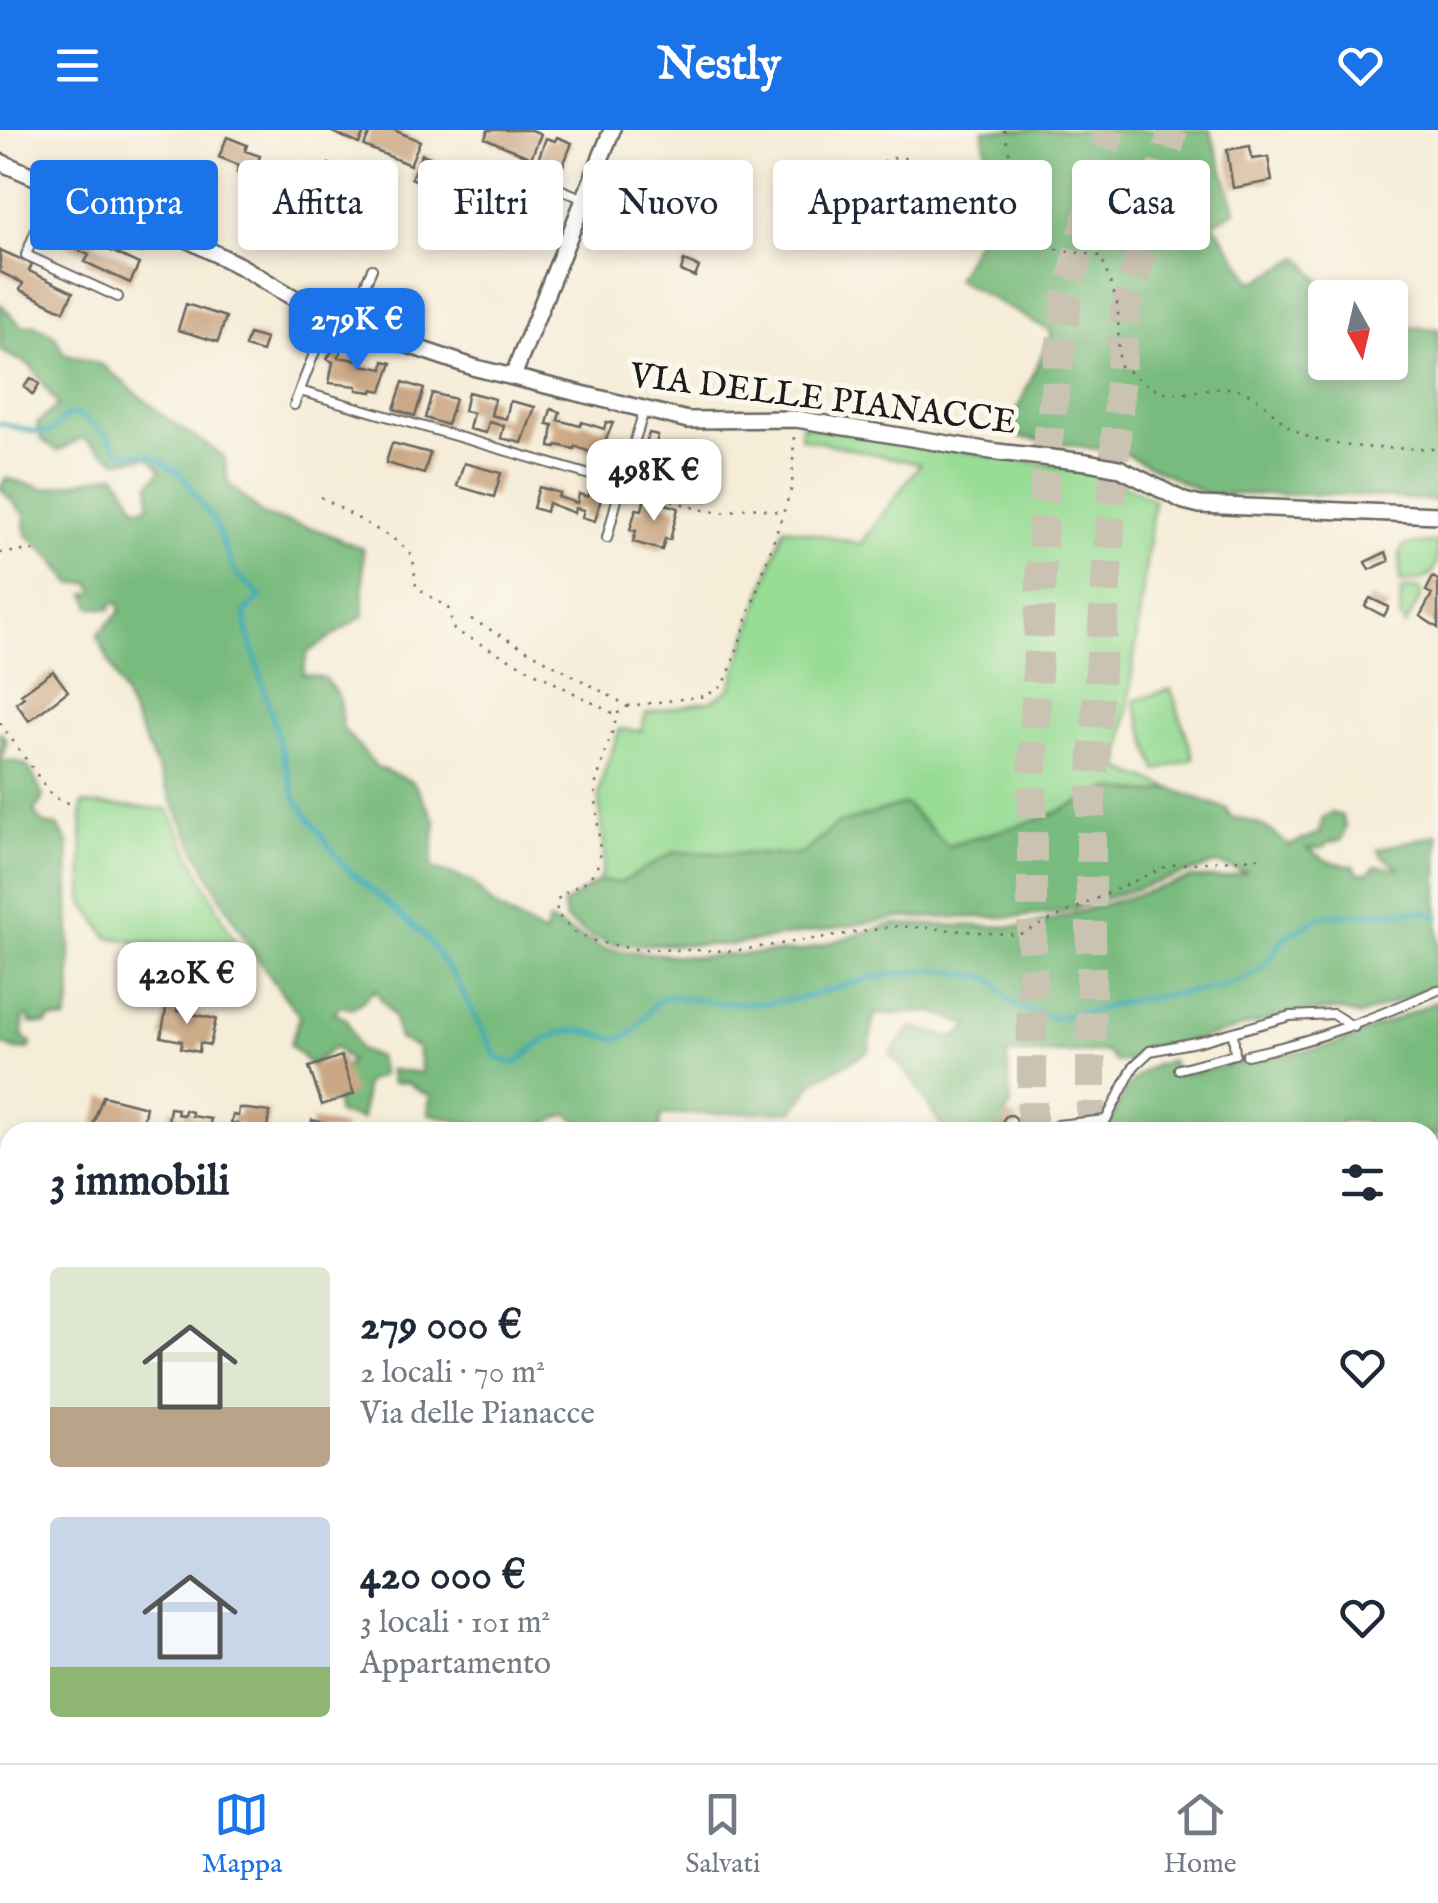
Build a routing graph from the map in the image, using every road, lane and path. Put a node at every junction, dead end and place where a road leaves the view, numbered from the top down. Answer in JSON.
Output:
{"nodes":[{"id":1,"x":1004,"y":130,"type":"edge"},
{"id":2,"x":607,"y":135,"type":"edge"},
{"id":3,"x":598,"y":160,"type":"edge"},
{"id":4,"x":887,"y":160,"type":"edge"},
{"id":5,"x":912,"y":160,"type":"edge"},
{"id":6,"x":1010,"y":160,"type":"edge"},
{"id":7,"x":0,"y":162,"type":"edge"},
{"id":8,"x":30,"y":174,"type":"edge"},
{"id":9,"x":583,"y":201,"type":"edge"},
{"id":10,"x":30,"y":245,"type":"edge"},
{"id":11,"x":1052,"y":247,"type":"edge"},
{"id":12,"x":208,"y":250,"type":"edge"},
{"id":13,"x":372,"y":269,"type":"dead end"},
{"id":14,"x":118,"y":297,"type":"dead end"},
{"id":15,"x":357,"y":303,"type":"dead end"},
{"id":16,"x":328,"y":318,"type":"junction"},
{"id":17,"x":513,"y":376,"type":"junction"},
{"id":18,"x":300,"y":392,"type":"junction"},
{"id":19,"x":294,"y":405,"type":"dead end"},
{"id":20,"x":645,"y":408,"type":"junction"},
{"id":21,"x":796,"y":419,"type":"junction"},
{"id":22,"x":1438,"y":449,"type":"edge"},
{"id":23,"x":621,"y":484,"type":"junction"},
{"id":24,"x":321,"y":497,"type":"dead end"},
{"id":25,"x":782,"y":513,"type":"junction"},
{"id":26,"x":1438,"y":516,"type":"edge"},
{"id":27,"x":607,"y":538,"type":"dead end"},
{"id":28,"x":36,"y":550,"type":"dead end"},
{"id":29,"x":0,"y":553,"type":"edge"},
{"id":30,"x":471,"y":619,"type":"dead end"},
{"id":31,"x":628,"y":706,"type":"junction"},
{"id":32,"x":617,"y":716,"type":"junction"},
{"id":33,"x":0,"y":723,"type":"edge"},
{"id":34,"x":71,"y":804,"type":"dead end"},
{"id":35,"x":1267,"y":857,"type":"dead end"},
{"id":36,"x":1438,"y":990,"type":"edge"},
{"id":37,"x":1354,"y":1027,"type":"junction"},
{"id":38,"x":1233,"y":1032,"type":"junction"},
{"id":39,"x":1247,"y":1055,"type":"dead end"},
{"id":40,"x":1179,"y":1069,"type":"dead end"},
{"id":41,"x":1086,"y":1122,"type":"edge"}],
"edges":[{"from":1,"to":6,"type":"path"},
{"from":2,"to":3,"type":"street"},
{"from":4,"to":5,"type":"path"},
{"from":7,"to":8,"type":"street","name":"VIA DELLE PIANACCE"},
{"from":9,"to":17,"type":"street"},
{"from":10,"to":14,"type":"lane"},
{"from":11,"to":22,"type":"path"},
{"from":12,"to":16,"type":"street","name":"VIA DELLE PIANACCE"},
{"from":13,"to":15,"type":"lane"},
{"from":16,"to":17,"type":"street","name":"VIA DELLE PIANACCE"},
{"from":16,"to":18,"type":"lane"},
{"from":17,"to":20,"type":"street","name":"VIA DELLE PIANACCE"},
{"from":18,"to":19,"type":"lane"},
{"from":18,"to":23,"type":"lane"},
{"from":20,"to":21,"type":"street","name":"VIA DELLE PIANACCE"},
{"from":20,"to":23,"type":"lane"},
{"from":21,"to":25,"type":"path"},
{"from":21,"to":26,"type":"street","name":"VIA DELLE PIANACCE"},
{"from":23,"to":25,"type":"path"},
{"from":23,"to":27,"type":"lane"},
{"from":24,"to":32,"type":"path"},
{"from":25,"to":31,"type":"path"},
{"from":28,"to":29,"type":"path"},
{"from":30,"to":31,"type":"path"},
{"from":31,"to":32,"type":"path"},
{"from":32,"to":35,"type":"path"},
{"from":33,"to":34,"type":"path"},
{"from":36,"to":37,"type":"lane"},
{"from":37,"to":38,"type":"lane"},
{"from":37,"to":39,"type":"lane"},
{"from":38,"to":40,"type":"lane"},
{"from":38,"to":41,"type":"lane"}]}
